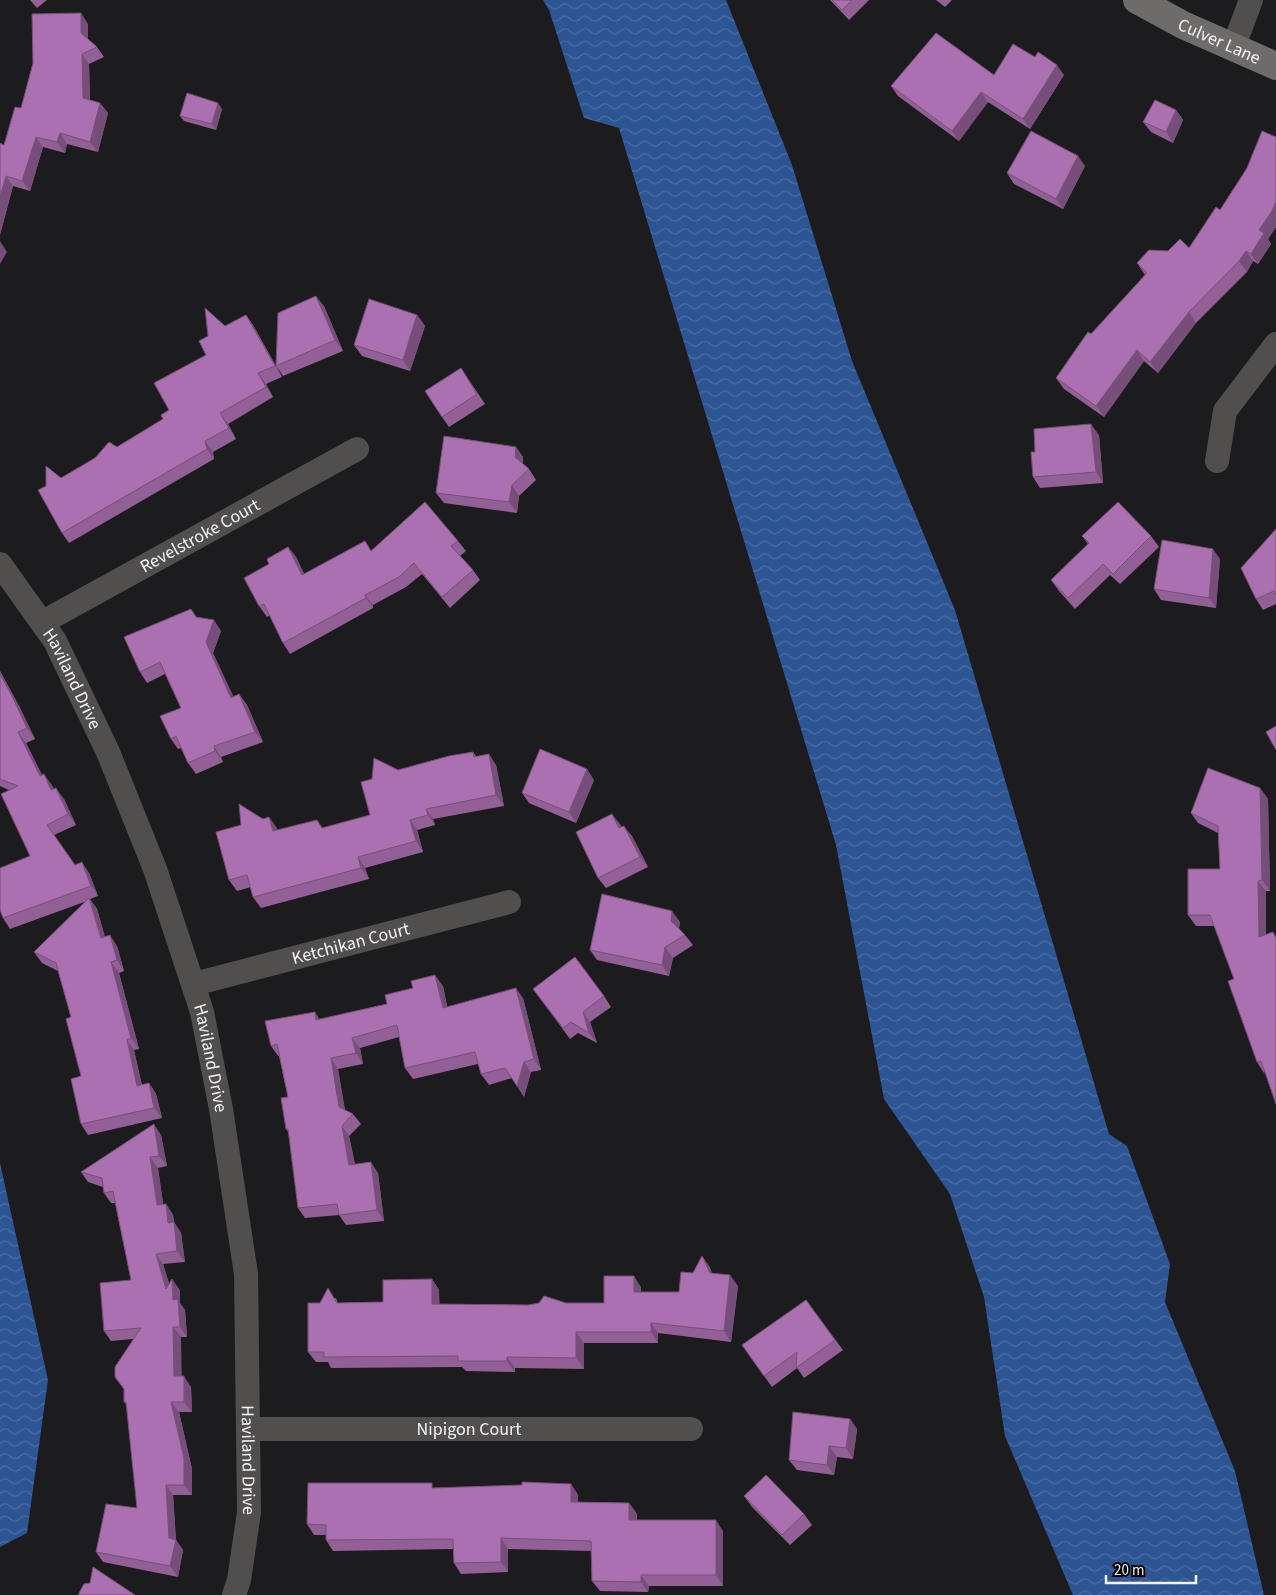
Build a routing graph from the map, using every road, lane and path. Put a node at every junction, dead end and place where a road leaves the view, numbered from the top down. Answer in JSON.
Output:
{"nodes":[{"id":1,"x":1137,"y":0,"type":"edge"},
{"id":2,"x":1251,"y":0,"type":"edge"},
{"id":3,"x":1233,"y":48,"type":"junction"},
{"id":4,"x":1276,"y":66,"type":"edge"},
{"id":5,"x":1276,"y":344,"type":"edge"},
{"id":6,"x":357,"y":449,"type":"dead end"},
{"id":7,"x":1217,"y":461,"type":"dead end"},
{"id":8,"x":0,"y":564,"type":"edge"},
{"id":9,"x":43,"y":622,"type":"junction"},
{"id":10,"x":509,"y":902,"type":"dead end"},
{"id":11,"x":194,"y":984,"type":"junction"},
{"id":12,"x":248,"y":1429,"type":"junction"},
{"id":13,"x":691,"y":1429,"type":"dead end"},
{"id":14,"x":234,"y":1595,"type":"edge"}],
"edges":[{"from":1,"to":3,"type":"street","name":"Culver Lane"},
{"from":2,"to":3,"type":"street"},
{"from":3,"to":4,"type":"street","name":"Culver Lane"},
{"from":5,"to":7,"type":"street"},
{"from":6,"to":9,"type":"street","name":"Revelstroke Court"},
{"from":8,"to":9,"type":"street","name":"Haviland Drive"},
{"from":9,"to":11,"type":"street","name":"Haviland Drive"},
{"from":10,"to":11,"type":"street","name":"Ketchikan Court"},
{"from":11,"to":12,"type":"street","name":"Haviland Drive"},
{"from":12,"to":13,"type":"street","name":"Nipigon Court"},
{"from":12,"to":14,"type":"street","name":"Haviland Drive"}]}
